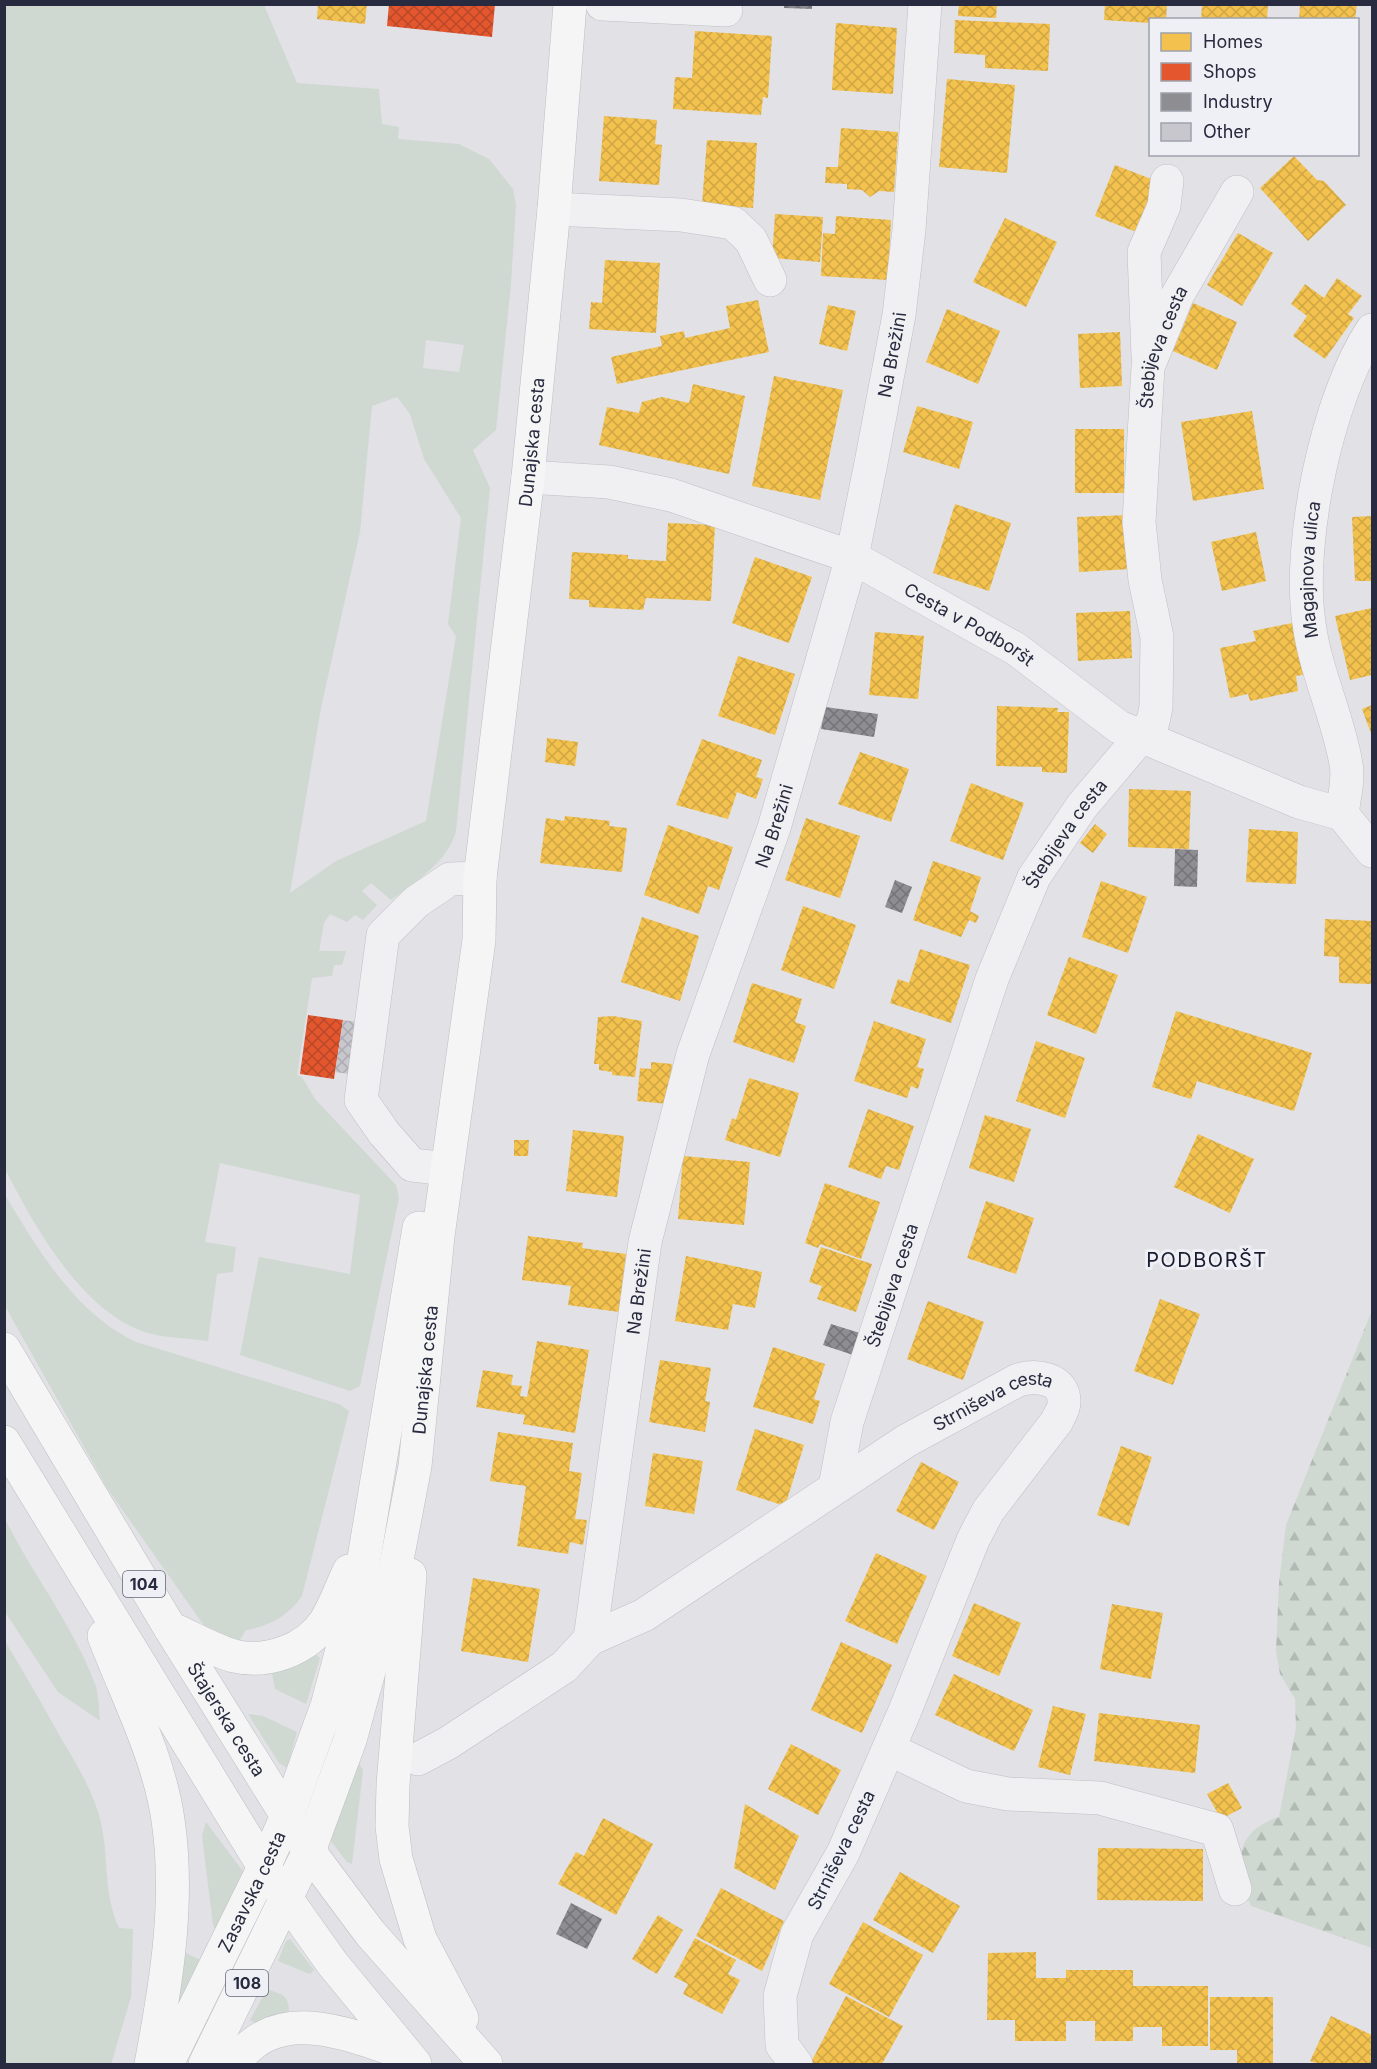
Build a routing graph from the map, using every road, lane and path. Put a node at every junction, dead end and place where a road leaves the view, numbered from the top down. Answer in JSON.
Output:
{"nodes":[{"id":1,"x":570,"y":4,"type":"edge"},
{"id":2,"x":602,"y":4,"type":"edge"},
{"id":3,"x":925,"y":4,"type":"edge"},
{"id":4,"x":726,"y":10,"type":"dead end"},
{"id":5,"x":1167,"y":181,"type":"dead end"},
{"id":6,"x":1236,"y":192,"type":"dead end"},
{"id":7,"x":554,"y":209,"type":"junction"},
{"id":8,"x":770,"y":280,"type":"dead end"},
{"id":9,"x":1372,"y":330,"type":"edge"},
{"id":10,"x":1148,"y":367,"type":"junction"},
{"id":11,"x":528,"y":477,"type":"junction"},
{"id":12,"x":852,"y":557,"type":"junction"},
{"id":13,"x":1143,"y":737,"type":"junction"},
{"id":14,"x":1342,"y":814,"type":"junction"},
{"id":15,"x":1372,"y":851,"type":"edge"},
{"id":16,"x":480,"y":878,"type":"junction"},
{"id":17,"x":430,"y":1167,"type":"junction"},
{"id":18,"x":4,"y":1349,"type":"edge"},
{"id":19,"x":4,"y":1442,"type":"edge"},
{"id":20,"x":415,"y":1466,"type":"junction"},
{"id":21,"x":835,"y":1487,"type":"junction"},
{"id":22,"x":369,"y":1526,"type":"junction"},
{"id":23,"x":69,"y":1548,"type":"junction"},
{"id":24,"x":170,"y":1628,"type":"junction"},
{"id":25,"x":590,"y":1640,"type":"junction"},
{"id":26,"x":889,"y":1749,"type":"junction"},
{"id":27,"x":418,"y":1759,"type":"dead end"},
{"id":28,"x":287,"y":1816,"type":"junction"},
{"id":29,"x":309,"y":1851,"type":"junction"},
{"id":30,"x":264,"y":1867,"type":"junction"},
{"id":31,"x":1235,"y":1889,"type":"dead end"},
{"id":32,"x":286,"y":1900,"type":"junction"},
{"id":33,"x":409,"y":2059,"type":"edge"},
{"id":34,"x":151,"y":2064,"type":"edge"},
{"id":35,"x":167,"y":2064,"type":"edge"},
{"id":36,"x":205,"y":2064,"type":"edge"},
{"id":37,"x":234,"y":2064,"type":"edge"},
{"id":38,"x":487,"y":2064,"type":"edge"},
{"id":39,"x":796,"y":2064,"type":"edge"}],
"edges":[{"from":1,"to":7,"type":"main road","name":"Dunajska cesta"},
{"from":2,"to":4,"type":"street"},
{"from":3,"to":12,"type":"street","name":"Na Brežini"},
{"from":5,"to":10,"type":"street"},
{"from":6,"to":10,"type":"street","name":"Štebijeva cesta"},
{"from":7,"to":8,"type":"street"},
{"from":7,"to":11,"type":"main road","name":"Dunajska cesta"},
{"from":9,"to":14,"type":"street","name":"Magajnova ulica"},
{"from":10,"to":13,"type":"street","name":"Štebijeva cesta"},
{"from":11,"to":12,"type":"street","name":"Cesta v Podboršt"},
{"from":11,"to":16,"type":"main road","name":"Dunajska cesta"},
{"from":12,"to":13,"type":"street","name":"Cesta v Podboršt"},
{"from":12,"to":25,"type":"street","name":"Na Brežini"},
{"from":13,"to":14,"type":"street","name":"Cesta v Podboršt"},
{"from":13,"to":21,"type":"street","name":"Štebijeva cesta"},
{"from":14,"to":15,"type":"street"},
{"from":16,"to":17,"type":"main road","name":"Dunajska cesta"},
{"from":16,"to":17,"type":"street"},
{"from":16,"to":20,"type":"main road","name":"Dunajska cesta"},
{"from":17,"to":22,"type":"main road","name":"Dunajska cesta"},
{"from":18,"to":24,"type":"main road","name":"Štajerska cesta","number":"104"},
{"from":19,"to":23,"type":"main road","number":"104"},
{"from":20,"to":29,"type":"main road","name":"Dunajska cesta","number":"108"},
{"from":20,"to":38,"type":"main road"},
{"from":21,"to":25,"type":"street","name":"Strniševa cesta"},
{"from":21,"to":26,"type":"street","name":"Strniševa cesta"},
{"from":22,"to":24,"type":"main road"},
{"from":22,"to":28,"type":"main road","name":"Dunajska cesta"},
{"from":23,"to":30,"type":"main road","number":"104"},
{"from":23,"to":34,"type":"main road"},
{"from":24,"to":28,"type":"main road","name":"Štajerska cesta","number":"104"},
{"from":25,"to":27,"type":"street","name":"Strniševa cesta"},
{"from":26,"to":31,"type":"street"},
{"from":26,"to":39,"type":"street","name":"Strniševa cesta"},
{"from":28,"to":29,"type":"main road","name":"Štajerska cesta","number":"104"},
{"from":28,"to":30,"type":"main road","name":"Zasavska cesta"},
{"from":29,"to":32,"type":"main road","name":"Zasavska cesta","number":"108"},
{"from":29,"to":38,"type":"main road","name":"Štajerska cesta","number":"104"},
{"from":30,"to":32,"type":"main road","number":"104"},
{"from":30,"to":35,"type":"main road","name":"Zasavska cesta"},
{"from":32,"to":33,"type":"main road","number":"104"},
{"from":32,"to":36,"type":"main road","name":"Zasavska cesta","number":"108"},
{"from":33,"to":37,"type":"main road"}]}
